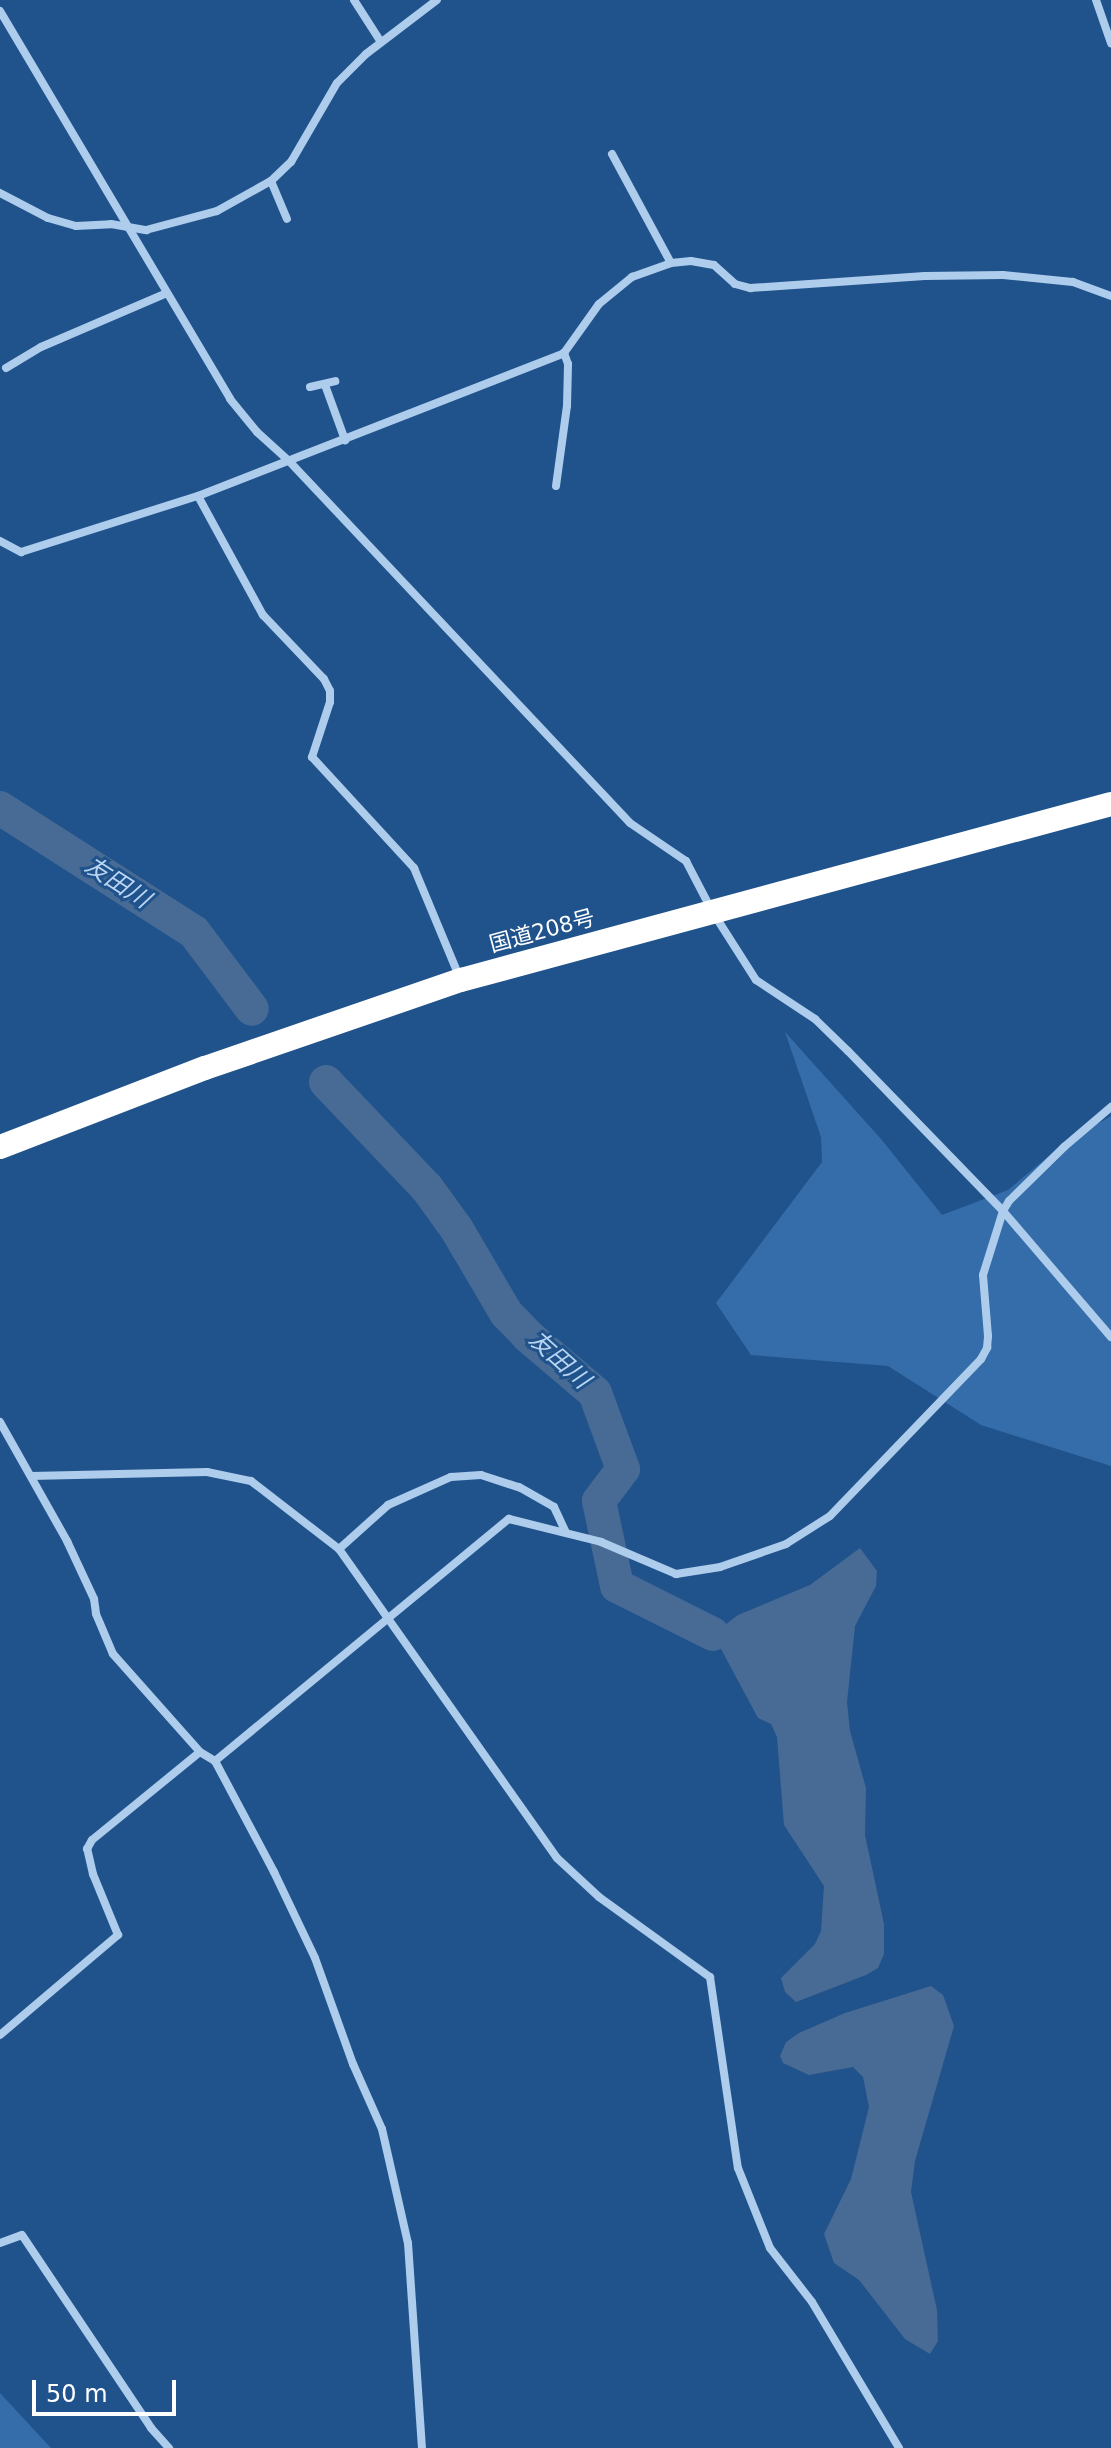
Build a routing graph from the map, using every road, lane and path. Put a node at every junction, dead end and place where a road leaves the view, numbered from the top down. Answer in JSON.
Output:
{"nodes":[{"id":1,"x":354,"y":0,"type":"edge"},
{"id":2,"x":437,"y":0,"type":"edge"},
{"id":3,"x":1096,"y":0,"type":"edge"},
{"id":4,"x":0,"y":11,"type":"edge"},
{"id":5,"x":381,"y":42,"type":"junction"},
{"id":6,"x":1111,"y":43,"type":"edge"},
{"id":7,"x":612,"y":154,"type":"dead end"},
{"id":8,"x":271,"y":181,"type":"junction"},
{"id":9,"x":0,"y":193,"type":"edge"},
{"id":10,"x":287,"y":219,"type":"dead end"},
{"id":11,"x":130,"y":230,"type":"junction"},
{"id":12,"x":671,"y":263,"type":"junction"},
{"id":13,"x":167,"y":293,"type":"junction"},
{"id":14,"x":1111,"y":296,"type":"edge"},
{"id":15,"x":564,"y":353,"type":"junction"},
{"id":16,"x":6,"y":368,"type":"dead end"},
{"id":17,"x":335,"y":381,"type":"dead end"},
{"id":18,"x":325,"y":385,"type":"junction"},
{"id":19,"x":310,"y":387,"type":"dead end"},
{"id":20,"x":345,"y":440,"type":"junction"},
{"id":21,"x":289,"y":461,"type":"junction"},
{"id":22,"x":556,"y":486,"type":"dead end"},
{"id":23,"x":198,"y":496,"type":"junction"},
{"id":24,"x":0,"y":541,"type":"edge"},
{"id":25,"x":1111,"y":804,"type":"edge"},
{"id":26,"x":712,"y":911,"type":"junction"},
{"id":27,"x":461,"y":980,"type":"junction"},
{"id":28,"x":1111,"y":1107,"type":"edge"},
{"id":29,"x":0,"y":1147,"type":"edge"},
{"id":30,"x":1003,"y":1211,"type":"junction"},
{"id":31,"x":1111,"y":1337,"type":"edge"},
{"id":32,"x":0,"y":1422,"type":"edge"},
{"id":33,"x":31,"y":1476,"type":"junction"},
{"id":34,"x":565,"y":1531,"type":"junction"},
{"id":35,"x":339,"y":1549,"type":"junction"},
{"id":36,"x":388,"y":1620,"type":"junction"},
{"id":37,"x":200,"y":1752,"type":"junction"},
{"id":38,"x":215,"y":1761,"type":"junction"},
{"id":39,"x":0,"y":2035,"type":"edge"},
{"id":40,"x":0,"y":2243,"type":"edge"},
{"id":41,"x":169,"y":2448,"type":"edge"},
{"id":42,"x":422,"y":2448,"type":"edge"},
{"id":43,"x":899,"y":2448,"type":"edge"}],
"edges":[{"from":1,"to":5,"type":"street"},
{"from":2,"to":5,"type":"street"},
{"from":3,"to":6,"type":"street"},
{"from":4,"to":11,"type":"street"},
{"from":5,"to":8,"type":"street"},
{"from":7,"to":12,"type":"street"},
{"from":8,"to":10,"type":"street"},
{"from":8,"to":11,"type":"street"},
{"from":9,"to":11,"type":"street"},
{"from":11,"to":13,"type":"street"},
{"from":12,"to":14,"type":"street"},
{"from":12,"to":15,"type":"street"},
{"from":13,"to":16,"type":"street"},
{"from":13,"to":21,"type":"street"},
{"from":15,"to":20,"type":"street"},
{"from":15,"to":22,"type":"street"},
{"from":17,"to":18,"type":"street"},
{"from":18,"to":19,"type":"street"},
{"from":18,"to":20,"type":"street"},
{"from":20,"to":21,"type":"street"},
{"from":21,"to":23,"type":"street"},
{"from":21,"to":26,"type":"street"},
{"from":23,"to":24,"type":"street"},
{"from":23,"to":27,"type":"street"},
{"from":25,"to":26,"type":"highway","name":"国道208号"},
{"from":26,"to":27,"type":"highway","name":"国道208号"},
{"from":26,"to":30,"type":"street"},
{"from":27,"to":29,"type":"highway","name":"国道208号"},
{"from":28,"to":30,"type":"street"},
{"from":30,"to":31,"type":"street"},
{"from":30,"to":34,"type":"street"},
{"from":32,"to":33,"type":"street"},
{"from":33,"to":35,"type":"street"},
{"from":33,"to":37,"type":"street"},
{"from":34,"to":35,"type":"street"},
{"from":34,"to":36,"type":"street"},
{"from":35,"to":36,"type":"street"},
{"from":36,"to":38,"type":"street"},
{"from":36,"to":43,"type":"street"},
{"from":37,"to":38,"type":"street"},
{"from":37,"to":39,"type":"street"},
{"from":38,"to":42,"type":"street"},
{"from":40,"to":41,"type":"street"}]}
